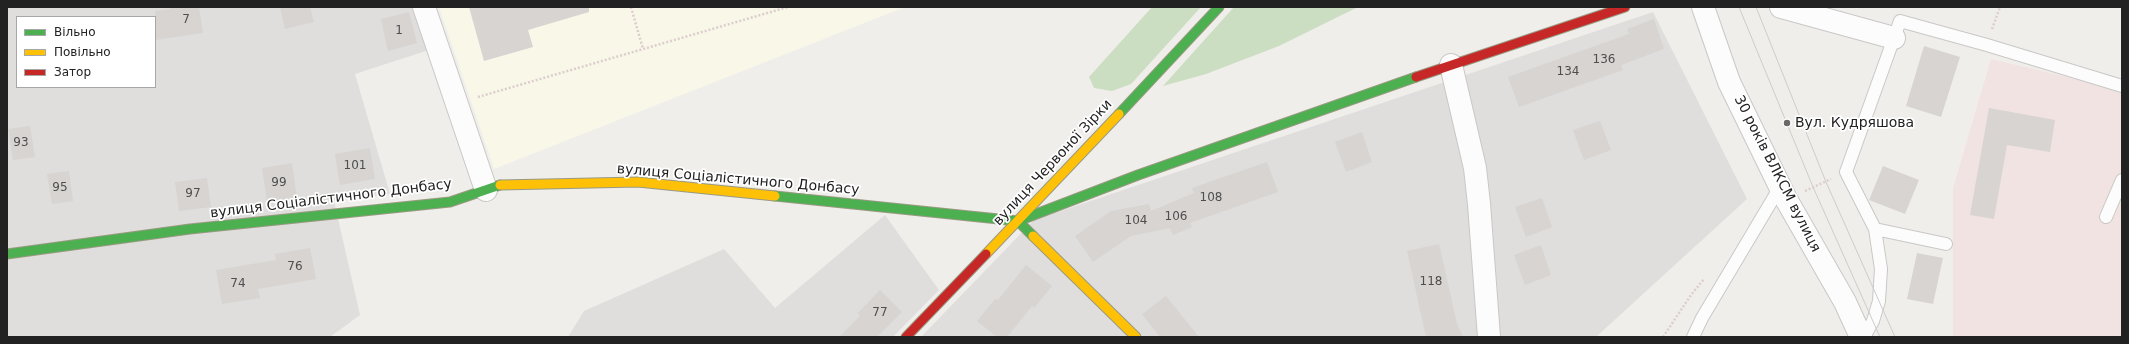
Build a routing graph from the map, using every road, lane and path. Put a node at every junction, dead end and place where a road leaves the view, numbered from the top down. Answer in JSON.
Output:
{"nodes":[{"id":1,"x":424,"y":7,"type":"edge"},
{"id":2,"x":631,"y":7,"type":"edge"},
{"id":3,"x":788,"y":7,"type":"edge"},
{"id":4,"x":1219,"y":7,"type":"edge"},
{"id":5,"x":1625,"y":7,"type":"edge"},
{"id":6,"x":1703,"y":7,"type":"edge"},
{"id":7,"x":1780,"y":7,"type":"edge"},
{"id":8,"x":2000,"y":7,"type":"edge"},
{"id":9,"x":1894,"y":38,"type":"junction"},
{"id":10,"x":1987,"y":45,"type":"junction"},
{"id":11,"x":643,"y":49,"type":"junction"},
{"id":12,"x":1451,"y":65,"type":"junction"},
{"id":13,"x":2122,"y":86,"type":"edge"},
{"id":14,"x":457,"y":103,"type":"junction"},
{"id":15,"x":2122,"y":180,"type":"edge"},
{"id":16,"x":1780,"y":187,"type":"junction"},
{"id":17,"x":486,"y":190,"type":"junction"},
{"id":18,"x":2106,"y":217,"type":"dead end"},
{"id":19,"x":1018,"y":221,"type":"junction"},
{"id":20,"x":1875,"y":229,"type":"junction"},
{"id":21,"x":1946,"y":244,"type":"dead end"},
{"id":22,"x":7,"y":254,"type":"edge"},
{"id":23,"x":906,"y":337,"type":"edge"},
{"id":24,"x":1136,"y":337,"type":"edge"},
{"id":25,"x":1489,"y":337,"type":"edge"},
{"id":26,"x":1693,"y":337,"type":"edge"},
{"id":27,"x":1862,"y":337,"type":"edge"}],
"edges":[{"from":1,"to":14,"type":"street"},
{"from":2,"to":11,"type":"path"},
{"from":3,"to":11,"type":"path"},
{"from":4,"to":19,"type":"street","name":"вулиця Червоної Зірки"},
{"from":5,"to":12,"type":"street"},
{"from":6,"to":16,"type":"street","name":"30 років ВЛКСМ вулиця"},
{"from":7,"to":9,"type":"street"},
{"from":8,"to":10,"type":"path"},
{"from":9,"to":10,"type":"lane"},
{"from":9,"to":20,"type":"lane"},
{"from":10,"to":13,"type":"lane"},
{"from":11,"to":14,"type":"path"},
{"from":12,"to":19,"type":"street"},
{"from":12,"to":25,"type":"street"},
{"from":14,"to":17,"type":"street"},
{"from":15,"to":18,"type":"lane"},
{"from":16,"to":26,"type":"lane"},
{"from":16,"to":27,"type":"street","name":"30 років ВЛКСМ вулиця"},
{"from":17,"to":19,"type":"street","name":"вулиця Соціалістичного Донбасу"},
{"from":17,"to":22,"type":"street","name":"вулиця Соціалістичного Донбасу"},
{"from":19,"to":23,"type":"street","name":"вулиця Червоної Зірки"},
{"from":19,"to":24,"type":"street"},
{"from":20,"to":21,"type":"lane"},
{"from":20,"to":27,"type":"lane"}]}
